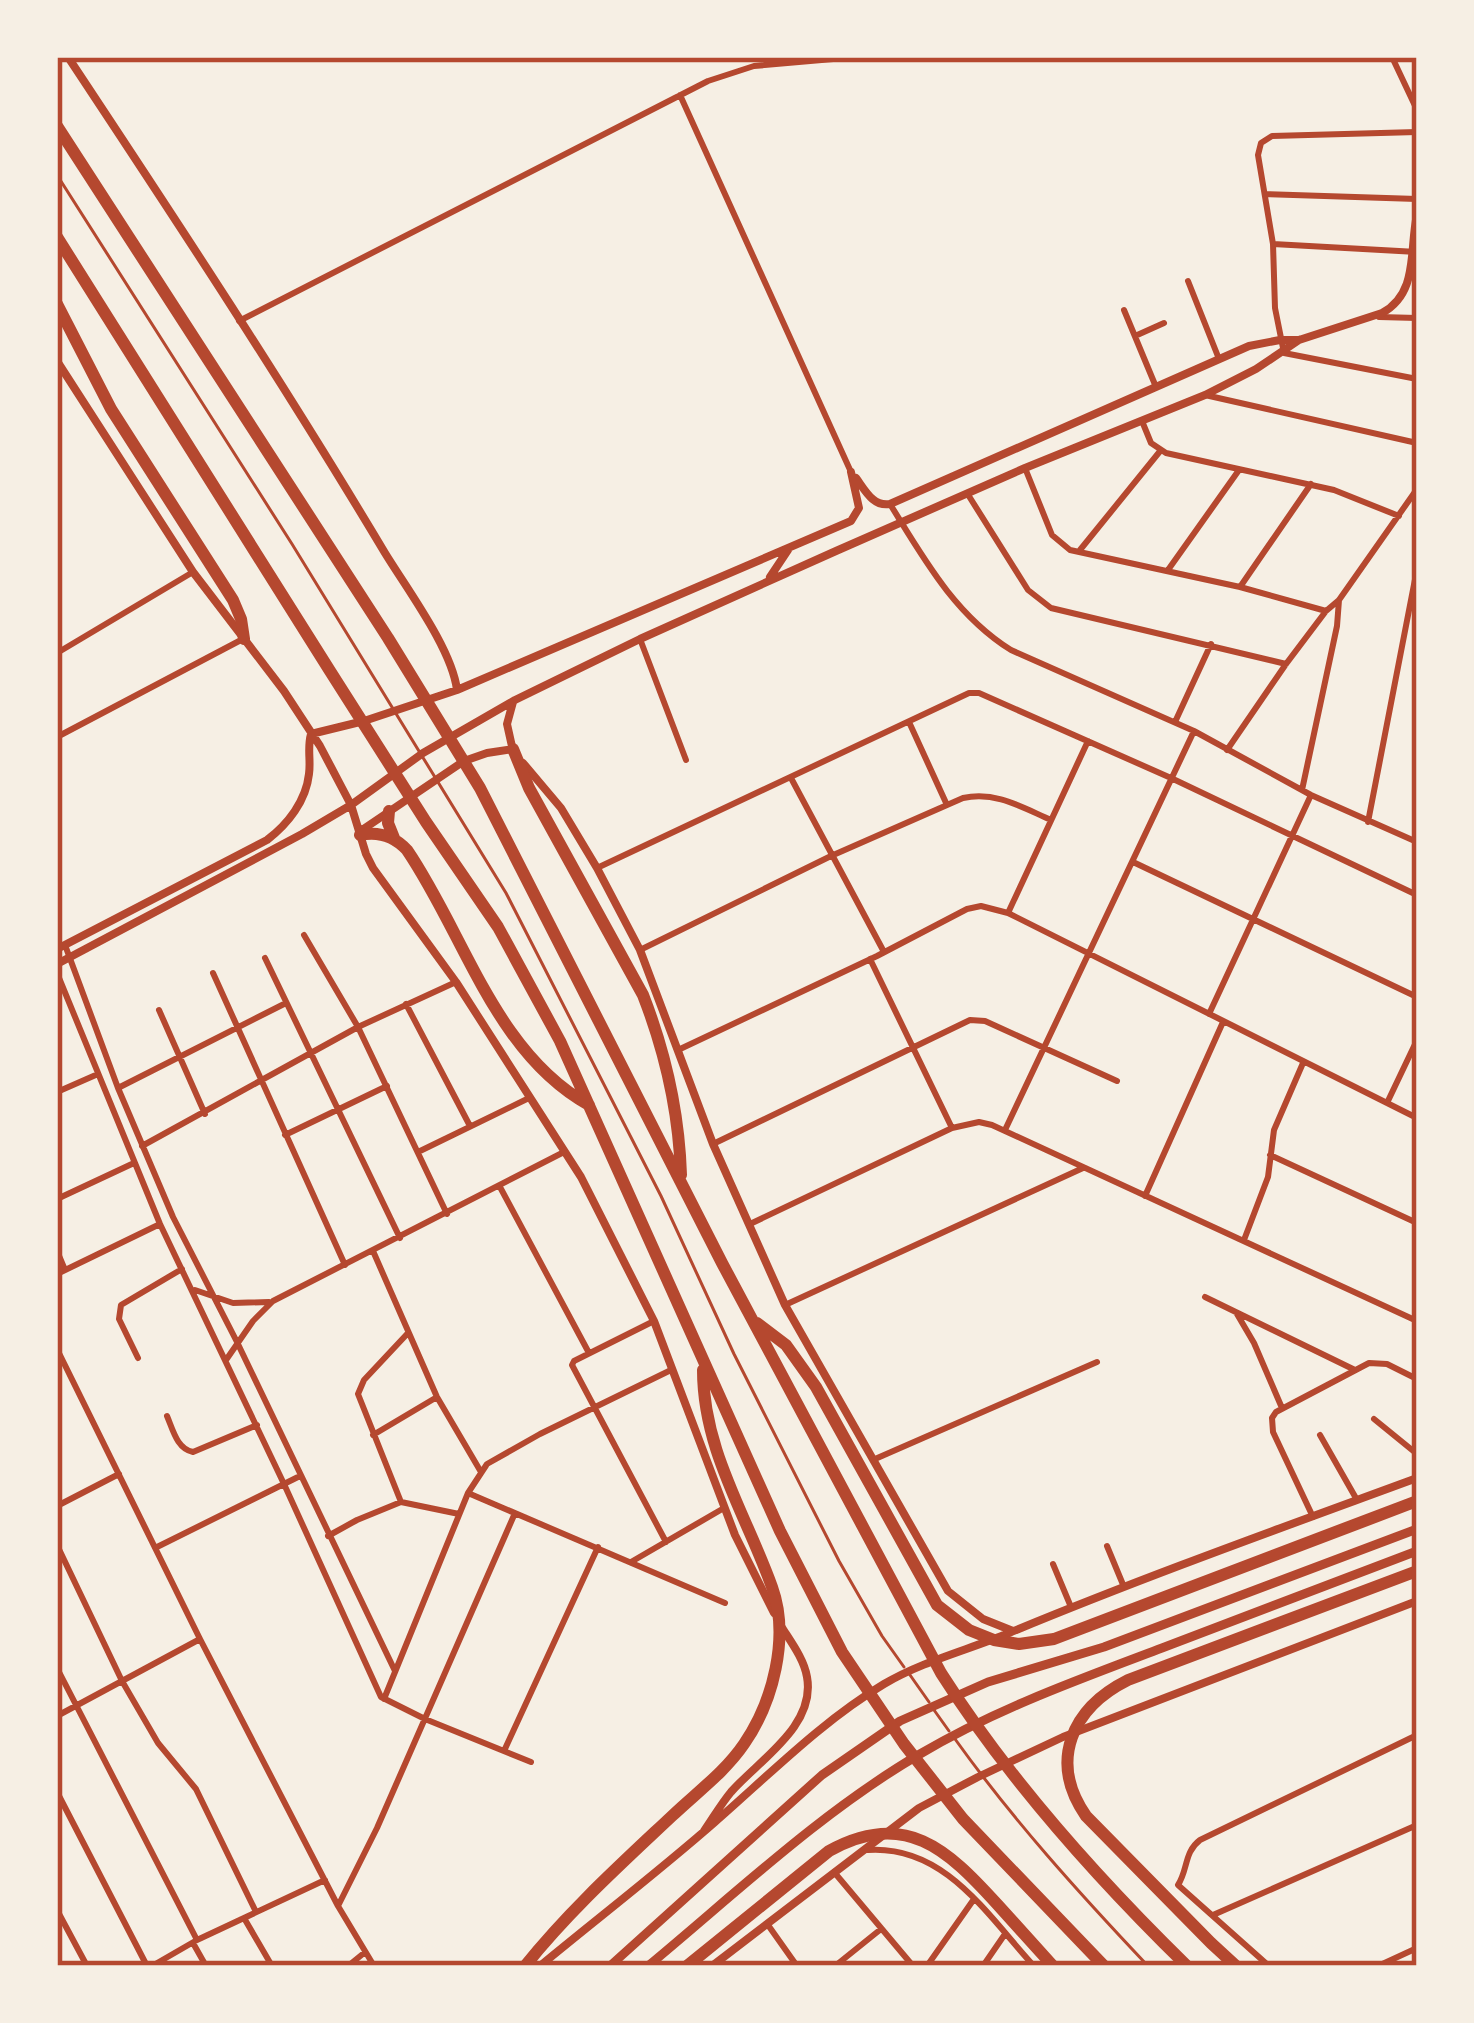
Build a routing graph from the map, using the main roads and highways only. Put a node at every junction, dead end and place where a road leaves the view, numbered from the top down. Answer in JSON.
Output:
{"nodes":[{"id":1,"x":57,"y":126,"type":"edge"},
{"id":2,"x":57,"y":237,"type":"edge"},
{"id":3,"x":57,"y":304,"type":"edge"},
{"id":4,"x":244,"y":639,"type":"road end"},
{"id":5,"x":513,"y":749,"type":"road end"},
{"id":6,"x":389,"y":811,"type":"road end"},
{"id":7,"x":359,"y":833,"type":"road end"},
{"id":8,"x":396,"y":840,"type":"junction"},
{"id":9,"x":590,"y":1105,"type":"junction"},
{"id":10,"x":681,"y":1182,"type":"junction"},
{"id":11,"x":752,"y":1319,"type":"junction"},
{"id":12,"x":704,"y":1363,"type":"junction"},
{"id":13,"x":1417,"y":1502,"type":"edge"},
{"id":14,"x":1417,"y":1529,"type":"edge"},
{"id":15,"x":1417,"y":1551,"type":"edge"},
{"id":16,"x":1417,"y":1570,"type":"edge"},
{"id":17,"x":525,"y":1966,"type":"edge"},
{"id":18,"x":610,"y":1966,"type":"edge"},
{"id":19,"x":648,"y":1966,"type":"edge"},
{"id":20,"x":686,"y":1966,"type":"edge"},
{"id":21,"x":1053,"y":1966,"type":"edge"},
{"id":22,"x":1103,"y":1966,"type":"edge"},
{"id":23,"x":1187,"y":1966,"type":"edge"},
{"id":24,"x":1236,"y":1966,"type":"edge"}],
"edges":[{"from":1,"to":10,"type":"highway"},
{"from":2,"to":9,"type":"highway"},
{"from":3,"to":4,"type":"highway"},
{"from":5,"to":10,"type":"highway"},
{"from":6,"to":8,"type":"highway"},
{"from":7,"to":8,"type":"highway"},
{"from":8,"to":9,"type":"highway"},
{"from":9,"to":12,"type":"highway"},
{"from":10,"to":11,"type":"highway"},
{"from":11,"to":13,"type":"highway"},
{"from":11,"to":23,"type":"highway"},
{"from":12,"to":17,"type":"highway"},
{"from":12,"to":22,"type":"highway"},
{"from":14,"to":18,"type":"main road"},
{"from":15,"to":19,"type":"main road"},
{"from":16,"to":24,"type":"highway"},
{"from":20,"to":21,"type":"highway"}]}
